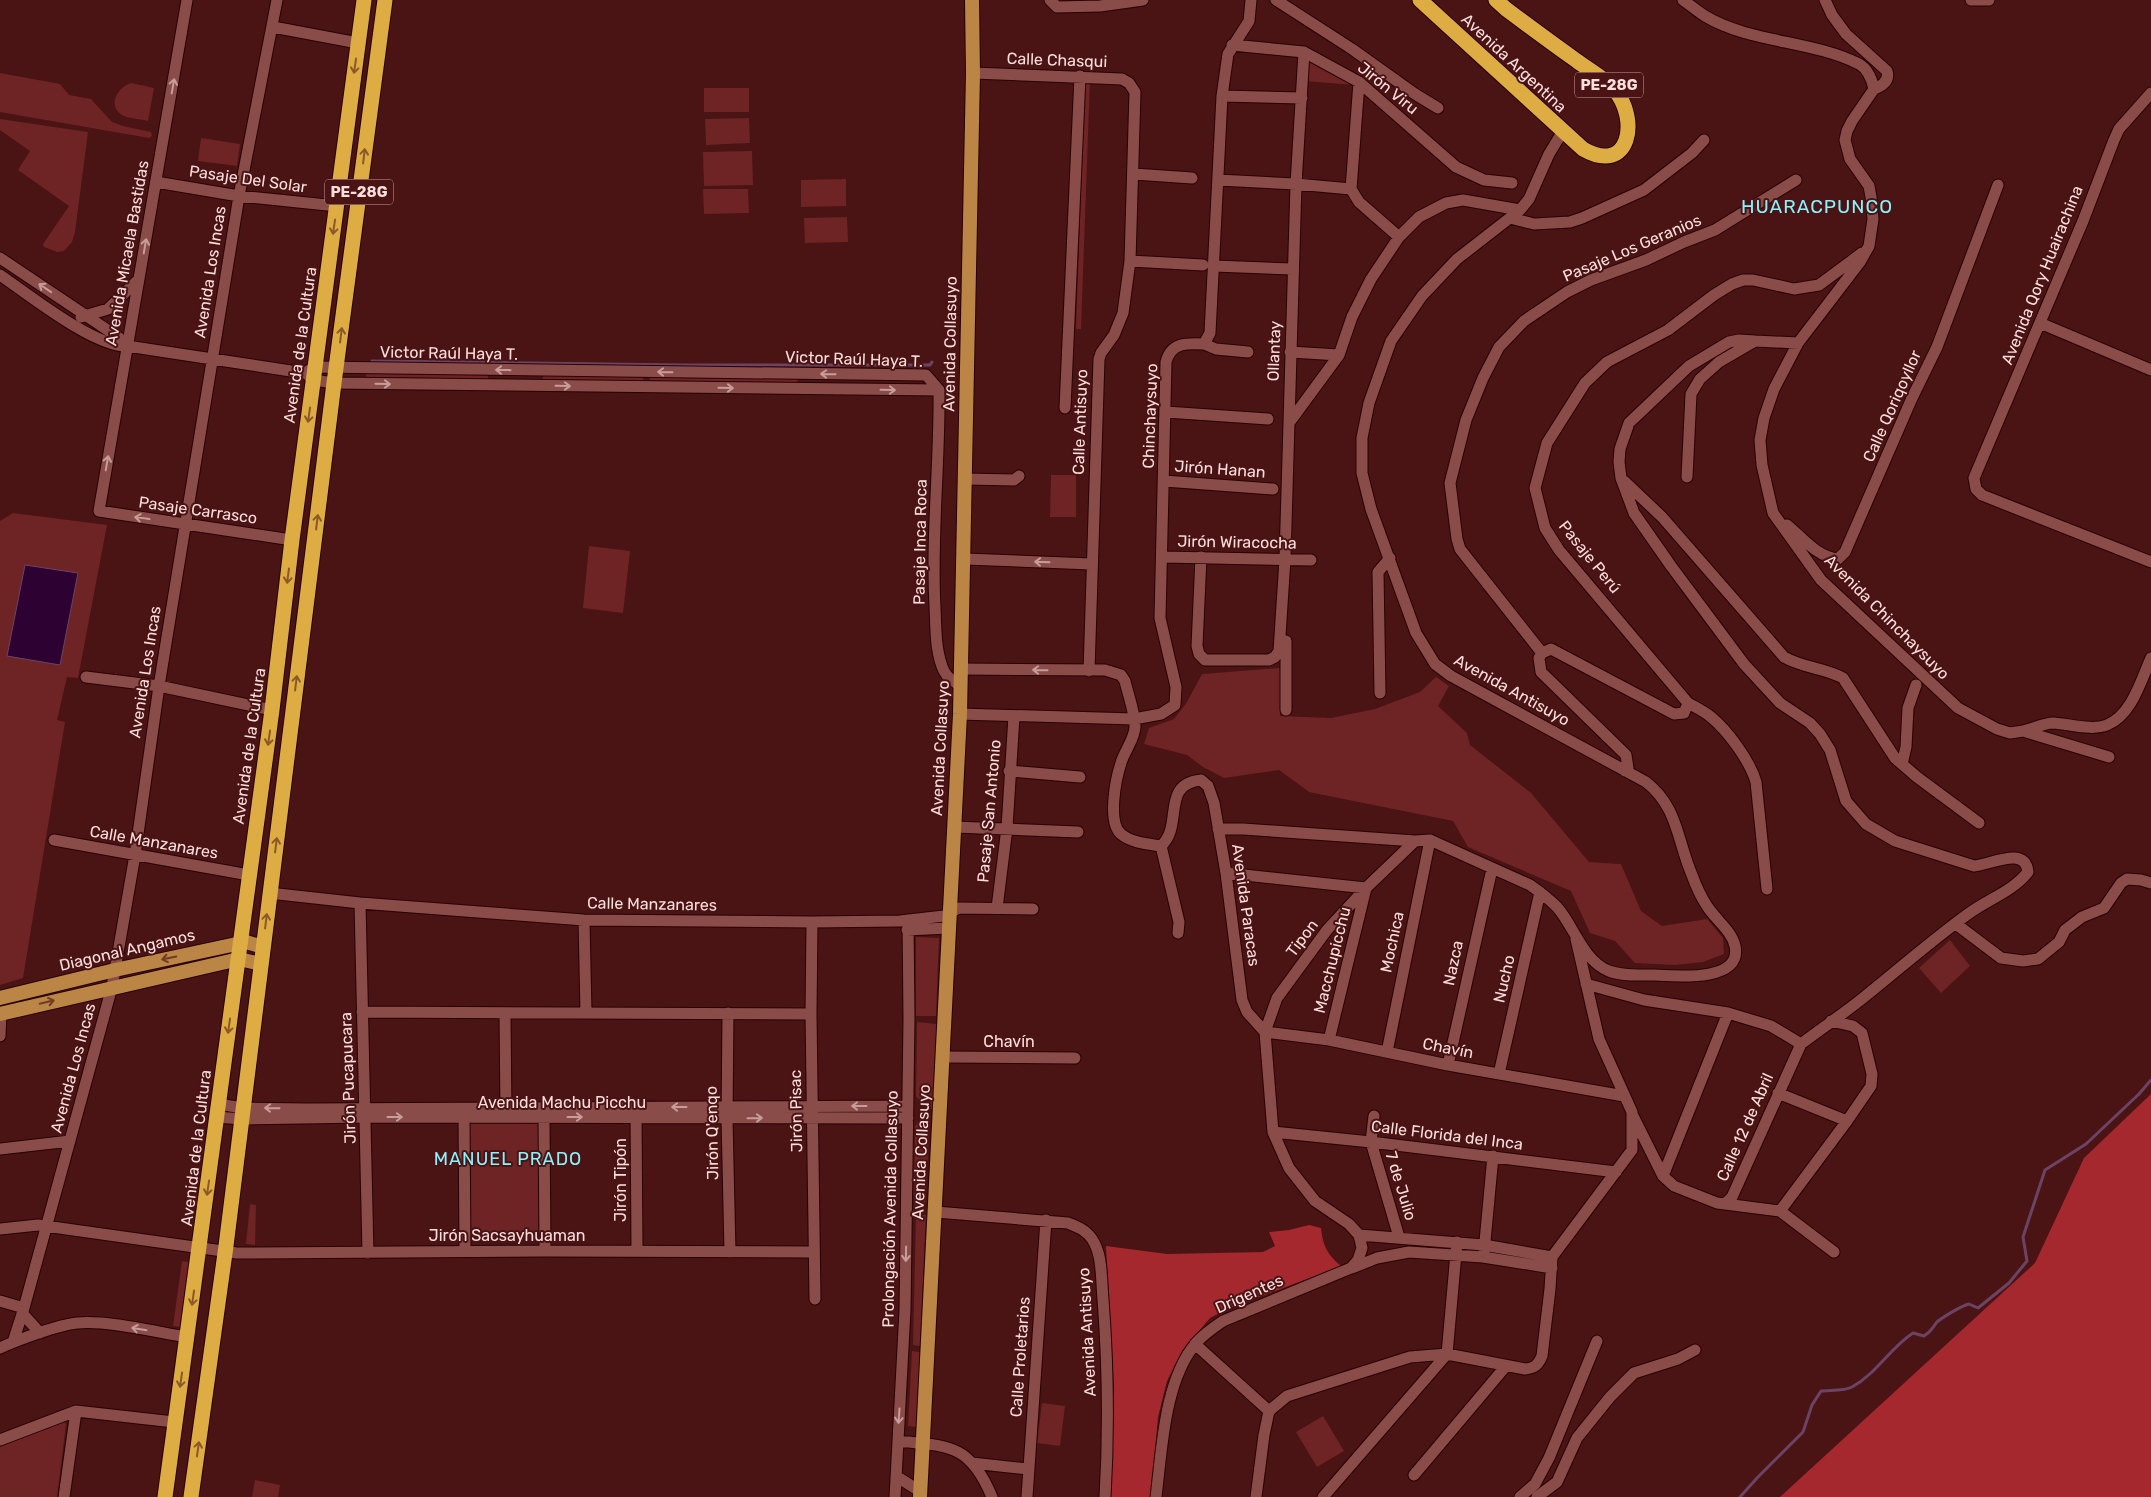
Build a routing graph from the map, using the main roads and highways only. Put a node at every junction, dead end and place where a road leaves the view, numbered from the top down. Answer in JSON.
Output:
{"nodes":[{"id":1,"x":364,"y":0,"type":"edge"},
{"id":2,"x":385,"y":0,"type":"edge"},
{"id":3,"x":972,"y":0,"type":"edge"},
{"id":4,"x":1420,"y":0,"type":"edge"},
{"id":5,"x":1496,"y":0,"type":"edge"},
{"id":6,"x":241,"y":943,"type":"junction"},
{"id":7,"x":263,"y":947,"type":"junction"},
{"id":8,"x":239,"y":959,"type":"junction"},
{"id":9,"x":261,"y":964,"type":"junction"},
{"id":10,"x":0,"y":998,"type":"edge"},
{"id":11,"x":1,"y":1013,"type":"edge"},
{"id":12,"x":920,"y":1494,"type":"edge"},
{"id":13,"x":165,"y":1497,"type":"edge"},
{"id":14,"x":191,"y":1497,"type":"edge"}],
"edges":[{"from":1,"to":6,"type":"highway","name":"Avenida de la Cultura","number":"PE-28G","one_way":true},
{"from":7,"to":2,"type":"highway","number":"PE-28G","one_way":true},
{"from":3,"to":12,"type":"main road","name":"Avenida Collasuyo"},
{"from":4,"to":5,"type":"highway","name":"Avenida Argentina","number":"PE-28G"},
{"from":6,"to":7,"type":"main road","name":"Diagonal Angamos"},
{"from":6,"to":8,"type":"highway","name":"Avenida de la Cultura"},
{"from":6,"to":10,"type":"main road","name":"Diagonal Angamos","one_way":true},
{"from":7,"to":9,"type":"highway"},
{"from":8,"to":9,"type":"main road","name":"Diagonal Angamos"},
{"from":11,"to":8,"type":"main road","name":"Diagonal Angamos","one_way":true},
{"from":8,"to":13,"type":"highway","name":"Avenida de la Cultura","one_way":true},
{"from":14,"to":9,"type":"highway","one_way":true}]}
